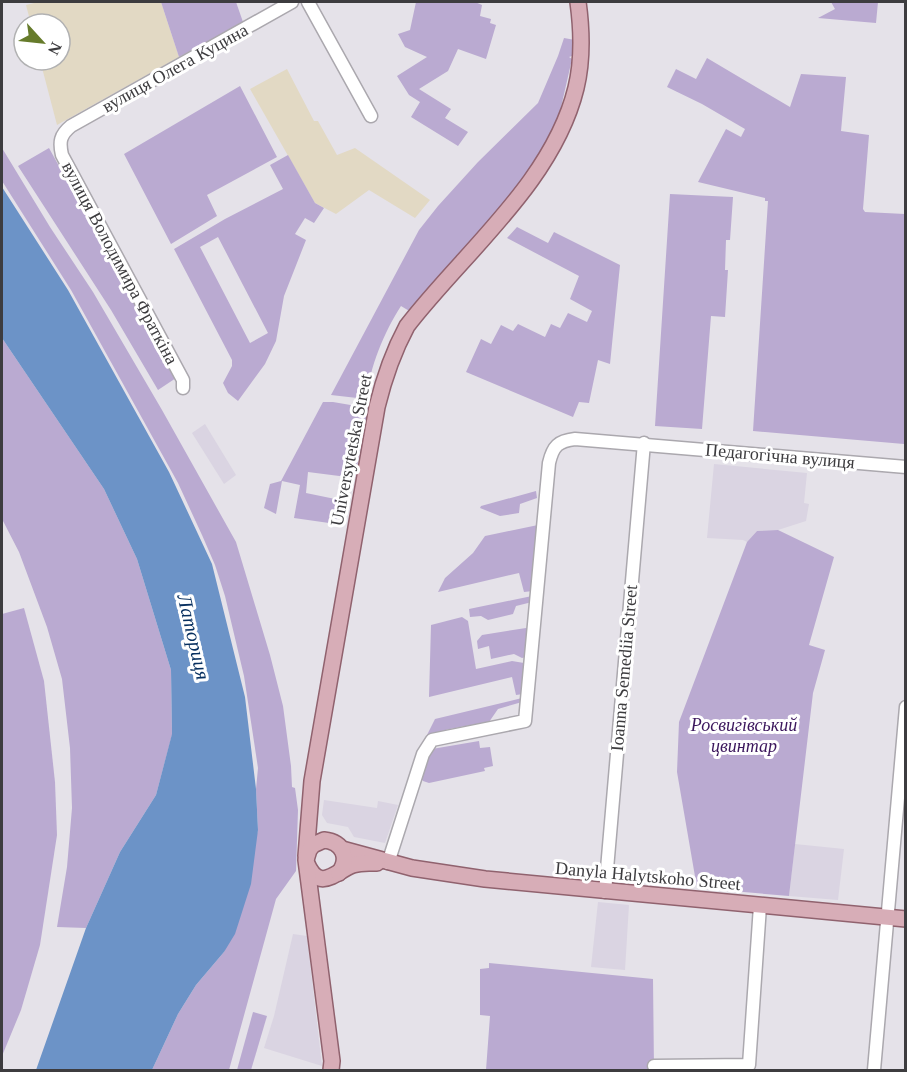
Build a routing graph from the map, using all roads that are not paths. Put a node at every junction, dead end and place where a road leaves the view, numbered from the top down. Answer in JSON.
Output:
{"nodes":[{"id":1,"x":292,"y":2,"type":"edge"},
{"id":2,"x":308,"y":2,"type":"edge"},
{"id":3,"x":578,"y":2,"type":"edge"},
{"id":4,"x":371,"y":116,"type":"dead end"},
{"id":5,"x":61,"y":137,"type":"joint"},
{"id":6,"x":183,"y":388,"type":"dead end"},
{"id":7,"x":649,"y":444,"type":"junction"},
{"id":8,"x":906,"y":467,"type":"edge"},
{"id":9,"x":906,"y":707,"type":"edge"},
{"id":10,"x":903,"y":764,"type":"edge"},
{"id":11,"x":308,"y":821,"type":"junction"},
{"id":12,"x":337,"y":845,"type":"junction"},
{"id":13,"x":307,"y":860,"type":"junction"},
{"id":14,"x":388,"y":863,"type":"junction"},
{"id":15,"x":336,"y":875,"type":"junction"},
{"id":16,"x":605,"y":892,"type":"junction"},
{"id":17,"x":760,"y":906,"type":"junction"},
{"id":18,"x":313,"y":910,"type":"junction"},
{"id":19,"x":887,"y":917,"type":"junction"},
{"id":20,"x":906,"y":919,"type":"edge"},
{"id":21,"x":654,"y":1066,"type":"dead end"},
{"id":22,"x":331,"y":1071,"type":"edge"},
{"id":23,"x":874,"y":1071,"type":"edge"}],
"edges":[{"from":1,"to":5,"type":"street","name":"вулиця Олега Куцина"},
{"from":2,"to":4,"type":"street"},
{"from":3,"to":11,"type":"main road","name":"Universytetska Street"},
{"from":5,"to":6,"type":"street","name":"вулиця Володимира Фраткіна"},
{"from":7,"to":8,"type":"street","name":"Педагогічна вулиця"},
{"from":7,"to":14,"type":"street"},
{"from":7,"to":16,"type":"street","name":"Ioanna Semediia Street"},
{"from":9,"to":10,"type":"street"},
{"from":10,"to":19,"type":"street"},
{"from":11,"to":12,"type":"main road"},
{"from":11,"to":13,"type":"main road","name":"Universytetska Street"},
{"from":12,"to":13,"type":"main road"},
{"from":12,"to":14,"type":"main road","name":"Danyla Halytskoho Street"},
{"from":12,"to":15,"type":"main road"},
{"from":13,"to":15,"type":"main road"},
{"from":13,"to":18,"type":"main road","name":"Universytetska Street"},
{"from":14,"to":15,"type":"main road","name":"Danyla Halytskoho Street"},
{"from":14,"to":16,"type":"main road","name":"Danyla Halytskoho Street"},
{"from":15,"to":18,"type":"main road"},
{"from":16,"to":17,"type":"main road","name":"Danyla Halytskoho Street"},
{"from":17,"to":19,"type":"main road","name":"Danyla Halytskoho Street"},
{"from":17,"to":21,"type":"street"},
{"from":18,"to":22,"type":"main road","name":"Universytetska Street"},
{"from":19,"to":20,"type":"main road","name":"Danyla Halytskoho Street"},
{"from":19,"to":23,"type":"street"}]}
